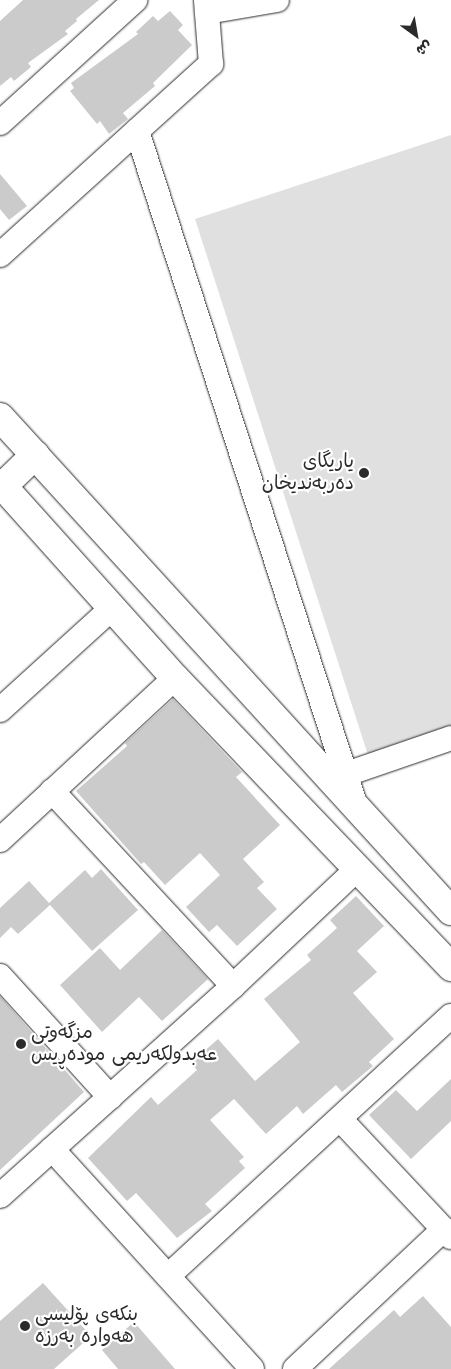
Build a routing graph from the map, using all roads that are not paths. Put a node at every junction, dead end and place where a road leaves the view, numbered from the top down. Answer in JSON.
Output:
{"nodes":[{"id":1,"x":135,"y":0,"type":"edge"},
{"id":2,"x":277,"y":0,"type":"edge"},
{"id":3,"x":206,"y":6,"type":"edge"},
{"id":4,"x":0,"y":123,"type":"edge"},
{"id":5,"x":137,"y":131,"type":"junction"},
{"id":6,"x":0,"y":255,"type":"edge"},
{"id":7,"x":0,"y":417,"type":"edge"},
{"id":8,"x":35,"y":455,"type":"junction"},
{"id":9,"x":1,"y":484,"type":"edge"},
{"id":10,"x":112,"y":608,"type":"junction"},
{"id":11,"x":175,"y":678,"type":"junction"},
{"id":12,"x":2,"y":704,"type":"edge"},
{"id":13,"x":451,"y":738,"type":"edge"},
{"id":14,"x":339,"y":777,"type":"junction"},
{"id":15,"x":52,"y":791,"type":"junction"},
{"id":16,"x":0,"y":840,"type":"edge"},
{"id":17,"x":358,"y":868,"type":"junction"},
{"id":18,"x":451,"y":911,"type":"edge"},
{"id":19,"x":451,"y":967,"type":"edge"},
{"id":20,"x":0,"y":976,"type":"edge"},
{"id":21,"x":233,"y":986,"type":"junction"},
{"id":22,"x":451,"y":1016,"type":"edge"},
{"id":23,"x":110,"y":1096,"type":"junction"},
{"id":24,"x":340,"y":1119,"type":"junction"},
{"id":25,"x":52,"y":1149,"type":"junction"},
{"id":26,"x":0,"y":1196,"type":"edge"},
{"id":27,"x":448,"y":1233,"type":"edge"},
{"id":28,"x":168,"y":1276,"type":"junction"},
{"id":29,"x":252,"y":1369,"type":"edge"},
{"id":30,"x":295,"y":1369,"type":"edge"}],
"edges":[{"from":1,"to":4,"type":"street"},
{"from":2,"to":3,"type":"street"},
{"from":3,"to":5,"type":"street"},
{"from":5,"to":6,"type":"street"},
{"from":5,"to":14,"type":"street"},
{"from":7,"to":8,"type":"street"},
{"from":8,"to":9,"type":"street"},
{"from":8,"to":14,"type":"street"},
{"from":9,"to":10,"type":"street"},
{"from":10,"to":11,"type":"street"},
{"from":10,"to":12,"type":"street"},
{"from":11,"to":15,"type":"street"},
{"from":11,"to":17,"type":"street"},
{"from":13,"to":14,"type":"street"},
{"from":14,"to":18,"type":"street"},
{"from":15,"to":16,"type":"street"},
{"from":15,"to":21,"type":"street"},
{"from":17,"to":19,"type":"street"},
{"from":17,"to":21,"type":"street"},
{"from":20,"to":23,"type":"street"},
{"from":21,"to":23,"type":"street"},
{"from":22,"to":24,"type":"street"},
{"from":23,"to":25,"type":"street"},
{"from":24,"to":27,"type":"street"},
{"from":24,"to":28,"type":"street"},
{"from":25,"to":26,"type":"street"},
{"from":25,"to":28,"type":"street"},
{"from":27,"to":30,"type":"street"},
{"from":28,"to":29,"type":"street"}]}
